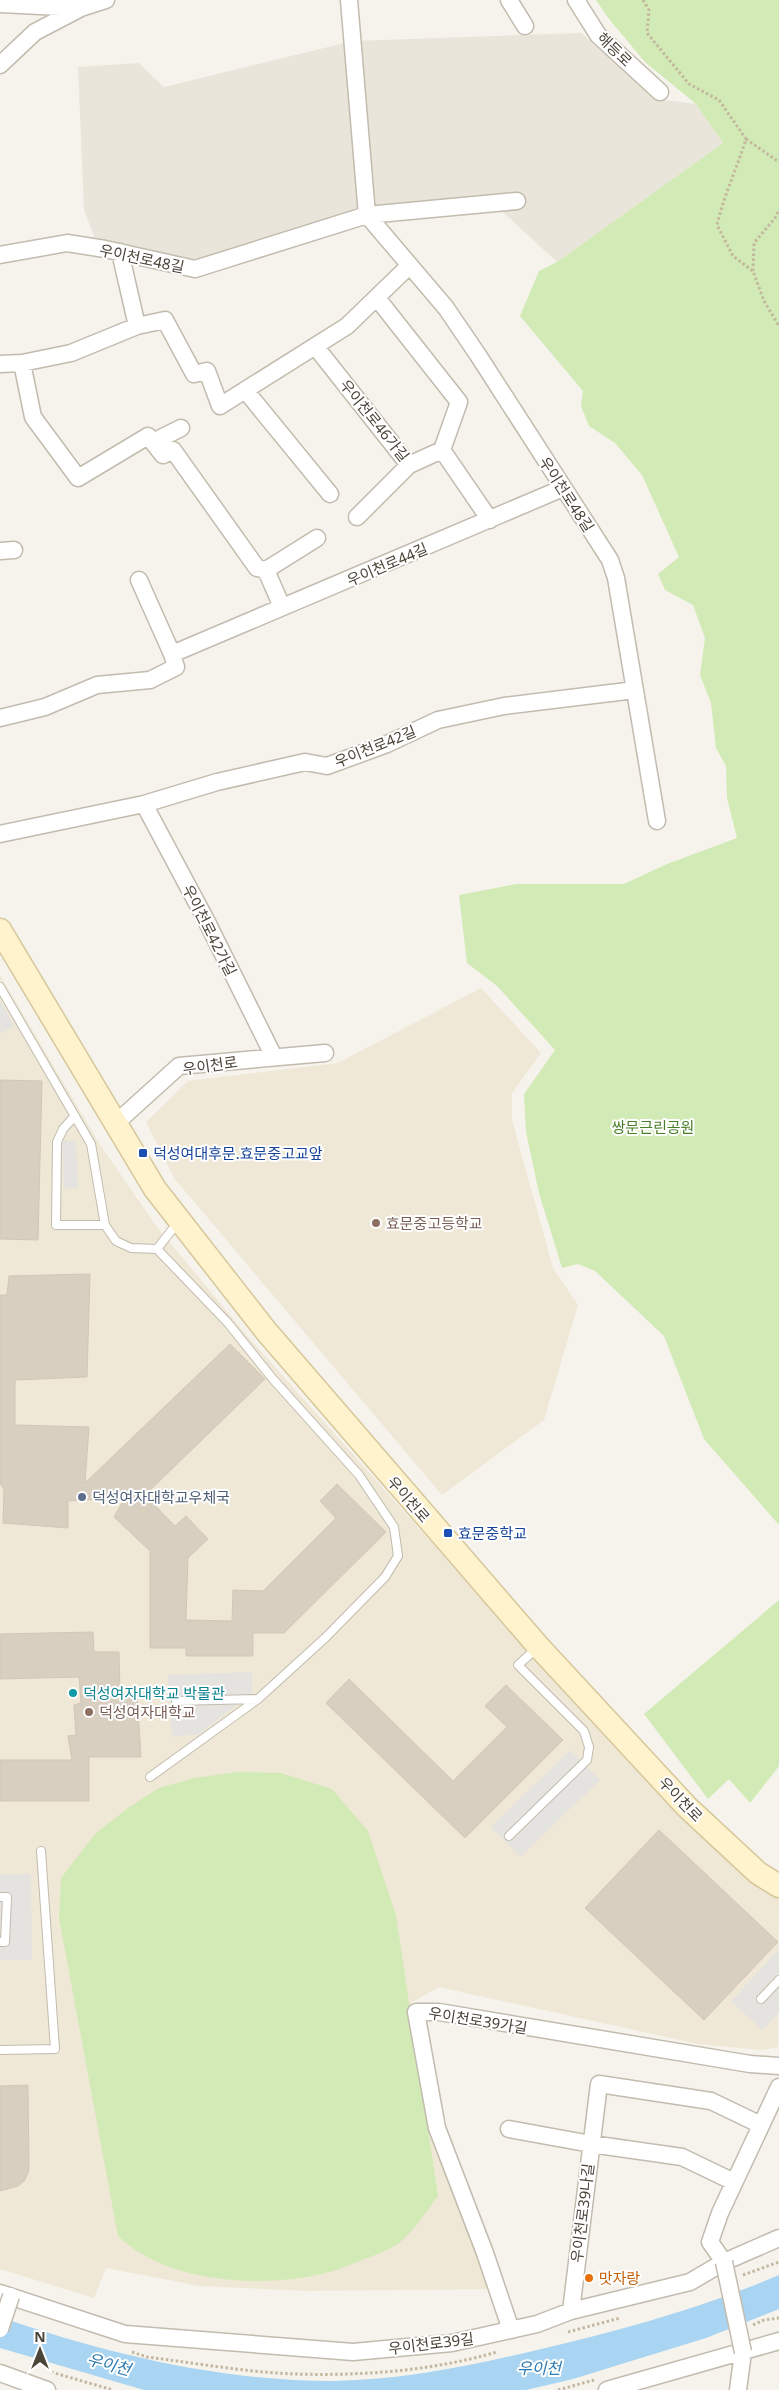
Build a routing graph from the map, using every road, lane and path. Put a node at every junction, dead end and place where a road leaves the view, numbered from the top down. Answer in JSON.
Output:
{"nodes":[{"id":1,"x":106,"y":0,"type":"edge"},
{"id":2,"x":349,"y":0,"type":"edge"},
{"id":3,"x":510,"y":0,"type":"edge"},
{"id":4,"x":576,"y":0,"type":"edge"},
{"id":5,"x":643,"y":0,"type":"edge"},
{"id":6,"x":0,"y":4,"type":"edge"},
{"id":7,"x":80,"y":4,"type":"edge"},
{"id":8,"x":526,"y":26,"type":"dead end"},
{"id":9,"x":0,"y":65,"type":"edge"},
{"id":10,"x":660,"y":92,"type":"dead end"},
{"id":11,"x":746,"y":139,"type":"junction"},
{"id":12,"x":779,"y":162,"type":"edge"},
{"id":13,"x":517,"y":201,"type":"dead end"},
{"id":14,"x":779,"y":210,"type":"edge"},
{"id":15,"x":366,"y":215,"type":"junction"},
{"id":16,"x":120,"y":252,"type":"junction"},
{"id":17,"x":0,"y":255,"type":"edge"},
{"id":18,"x":409,"y":266,"type":"junction"},
{"id":19,"x":753,"y":271,"type":"junction"},
{"id":20,"x":377,"y":298,"type":"junction"},
{"id":21,"x":137,"y":326,"type":"junction"},
{"id":22,"x":779,"y":326,"type":"edge"},
{"id":23,"x":315,"y":346,"type":"junction"},
{"id":24,"x":22,"y":363,"type":"junction"},
{"id":25,"x":0,"y":364,"type":"edge"},
{"id":26,"x":245,"y":390,"type":"junction"},
{"id":27,"x":180,"y":428,"type":"dead end"},
{"id":28,"x":153,"y":442,"type":"junction"},
{"id":29,"x":442,"y":450,"type":"junction"},
{"id":30,"x":409,"y":465,"type":"junction"},
{"id":31,"x":563,"y":488,"type":"junction"},
{"id":32,"x":330,"y":494,"type":"dead end"},
{"id":33,"x":357,"y":517,"type":"dead end"},
{"id":34,"x":490,"y":520,"type":"junction"},
{"id":35,"x":317,"y":538,"type":"dead end"},
{"id":36,"x":266,"y":570,"type":"junction"},
{"id":37,"x":139,"y":580,"type":"dead end"},
{"id":38,"x":282,"y":607,"type":"junction"},
{"id":39,"x":172,"y":654,"type":"junction"},
{"id":40,"x":635,"y":690,"type":"junction"},
{"id":41,"x":0,"y":718,"type":"edge"},
{"id":42,"x":144,"y":804,"type":"junction"},
{"id":43,"x":657,"y":821,"type":"dead end"},
{"id":44,"x":0,"y":834,"type":"edge"},
{"id":45,"x":0,"y":930,"type":"edge"},
{"id":46,"x":0,"y":987,"type":"edge"},
{"id":47,"x":324,"y":1053,"type":"dead end"},
{"id":48,"x":274,"y":1057,"type":"junction"},
{"id":49,"x":75,"y":1116,"type":"junction"},
{"id":50,"x":116,"y":1123,"type":"junction"},
{"id":51,"x":179,"y":1220,"type":"junction"},
{"id":52,"x":105,"y":1225,"type":"junction"},
{"id":53,"x":157,"y":1249,"type":"junction"},
{"id":54,"x":538,"y":1646,"type":"junction"},
{"id":55,"x":258,"y":1699,"type":"junction"},
{"id":56,"x":176,"y":1701,"type":"dead end"},
{"id":57,"x":150,"y":1776,"type":"dead end"},
{"id":58,"x":509,"y":1836,"type":"dead end"},
{"id":59,"x":41,"y":1850,"type":"dead end"},
{"id":60,"x":779,"y":1886,"type":"edge"},
{"id":61,"x":0,"y":1897,"type":"edge"},
{"id":62,"x":0,"y":1942,"type":"edge"},
{"id":63,"x":779,"y":1980,"type":"edge"},
{"id":64,"x":762,"y":1999,"type":"dead end"},
{"id":65,"x":0,"y":2050,"type":"edge"},
{"id":66,"x":779,"y":2066,"type":"edge"},
{"id":67,"x":779,"y":2087,"type":"edge"},
{"id":68,"x":761,"y":2125,"type":"junction"},
{"id":69,"x":509,"y":2129,"type":"dead end"},
{"id":70,"x":591,"y":2144,"type":"junction"},
{"id":71,"x":734,"y":2182,"type":"junction"},
{"id":72,"x":779,"y":2238,"type":"edge"},
{"id":73,"x":724,"y":2262,"type":"junction"},
{"id":74,"x":6,"y":2294,"type":"edge"},
{"id":75,"x":570,"y":2311,"type":"junction"},
{"id":76,"x":0,"y":2329,"type":"edge"},
{"id":77,"x":510,"y":2330,"type":"junction"},
{"id":78,"x":779,"y":2341,"type":"edge"},
{"id":79,"x":742,"y":2352,"type":"junction"},
{"id":80,"x":46,"y":2370,"type":"dead end"},
{"id":81,"x":0,"y":2373,"type":"edge"},
{"id":82,"x":735,"y":2389,"type":"edge"},
{"id":83,"x":47,"y":2390,"type":"edge"},
{"id":84,"x":113,"y":2390,"type":"edge"},
{"id":85,"x":607,"y":2390,"type":"edge"}],
"edges":[{"from":1,"to":7,"type":"street"},
{"from":2,"to":15,"type":"street"},
{"from":3,"to":8,"type":"street"},
{"from":4,"to":10,"type":"street","name":"해등로"},
{"from":5,"to":11,"type":"path"},
{"from":6,"to":7,"type":"street"},
{"from":7,"to":9,"type":"street"},
{"from":11,"to":12,"type":"path"},
{"from":11,"to":19,"type":"path"},
{"from":13,"to":15,"type":"street","name":"우이천로48길"},
{"from":14,"to":19,"type":"path"},
{"from":15,"to":16,"type":"street","name":"우이천로48길"},
{"from":15,"to":18,"type":"street","name":"우이천로48길"},
{"from":16,"to":17,"type":"street","name":"우이천로48길"},
{"from":16,"to":21,"type":"street"},
{"from":18,"to":20,"type":"street"},
{"from":18,"to":31,"type":"street","name":"우이천로48길"},
{"from":19,"to":22,"type":"path"},
{"from":20,"to":23,"type":"street"},
{"from":20,"to":29,"type":"street"},
{"from":21,"to":24,"type":"street"},
{"from":21,"to":26,"type":"street"},
{"from":23,"to":26,"type":"street"},
{"from":23,"to":30,"type":"street","name":"우이천로46가길"},
{"from":24,"to":25,"type":"street"},
{"from":24,"to":28,"type":"street"},
{"from":26,"to":32,"type":"street"},
{"from":27,"to":28,"type":"street"},
{"from":28,"to":36,"type":"street"},
{"from":29,"to":30,"type":"street","name":"우이천로46가길"},
{"from":29,"to":34,"type":"street"},
{"from":30,"to":33,"type":"street"},
{"from":31,"to":34,"type":"street","name":"우이천로44길"},
{"from":31,"to":40,"type":"street","name":"우이천로48길"},
{"from":34,"to":38,"type":"street","name":"우이천로44길"},
{"from":35,"to":36,"type":"street"},
{"from":36,"to":38,"type":"street"},
{"from":37,"to":39,"type":"street"},
{"from":38,"to":39,"type":"street","name":"우이천로44길"},
{"from":39,"to":41,"type":"street"},
{"from":40,"to":42,"type":"street","name":"우이천로42길"},
{"from":40,"to":43,"type":"street","name":"우이천로48길"},
{"from":42,"to":44,"type":"street","name":"우이천로42길"},
{"from":42,"to":48,"type":"street","name":"우이천로42가길"},
{"from":45,"to":50,"type":"street","name":"우이천로"},
{"from":46,"to":49,"type":"lane"},
{"from":47,"to":48,"type":"street","name":"우이천로"},
{"from":48,"to":50,"type":"street","name":"우이천로"},
{"from":49,"to":52,"type":"lane"},
{"from":49,"to":52,"type":"lane"},
{"from":50,"to":51,"type":"street","name":"우이천로"},
{"from":51,"to":53,"type":"lane"},
{"from":51,"to":54,"type":"street","name":"우이천로"},
{"from":52,"to":53,"type":"lane"},
{"from":53,"to":55,"type":"lane"},
{"from":54,"to":58,"type":"lane"},
{"from":54,"to":60,"type":"street","name":"우이천로"},
{"from":55,"to":56,"type":"lane"},
{"from":55,"to":57,"type":"lane"},
{"from":59,"to":65,"type":"lane"},
{"from":61,"to":62,"type":"lane"},
{"from":63,"to":64,"type":"lane"},
{"from":66,"to":77,"type":"street","name":"우이천로39가길"},
{"from":67,"to":68,"type":"street"},
{"from":68,"to":70,"type":"street"},
{"from":68,"to":71,"type":"street"},
{"from":69,"to":70,"type":"street","name":"우이천로39나길"},
{"from":70,"to":71,"type":"street","name":"우이천로39나길"},
{"from":70,"to":75,"type":"street","name":"우이천로39나길"},
{"from":71,"to":73,"type":"street"},
{"from":72,"to":73,"type":"street","name":"우이천로39길"},
{"from":73,"to":75,"type":"street","name":"우이천로39길"},
{"from":73,"to":79,"type":"street","bridge":true},
{"from":74,"to":76,"type":"street","bridge":true},
{"from":74,"to":77,"type":"street","name":"우이천로39길"},
{"from":75,"to":77,"type":"street","name":"우이천로39길"},
{"from":78,"to":79,"type":"street"},
{"from":79,"to":82,"type":"street"},
{"from":79,"to":85,"type":"street"},
{"from":80,"to":84,"type":"path"},
{"from":81,"to":83,"type":"street"}]}
